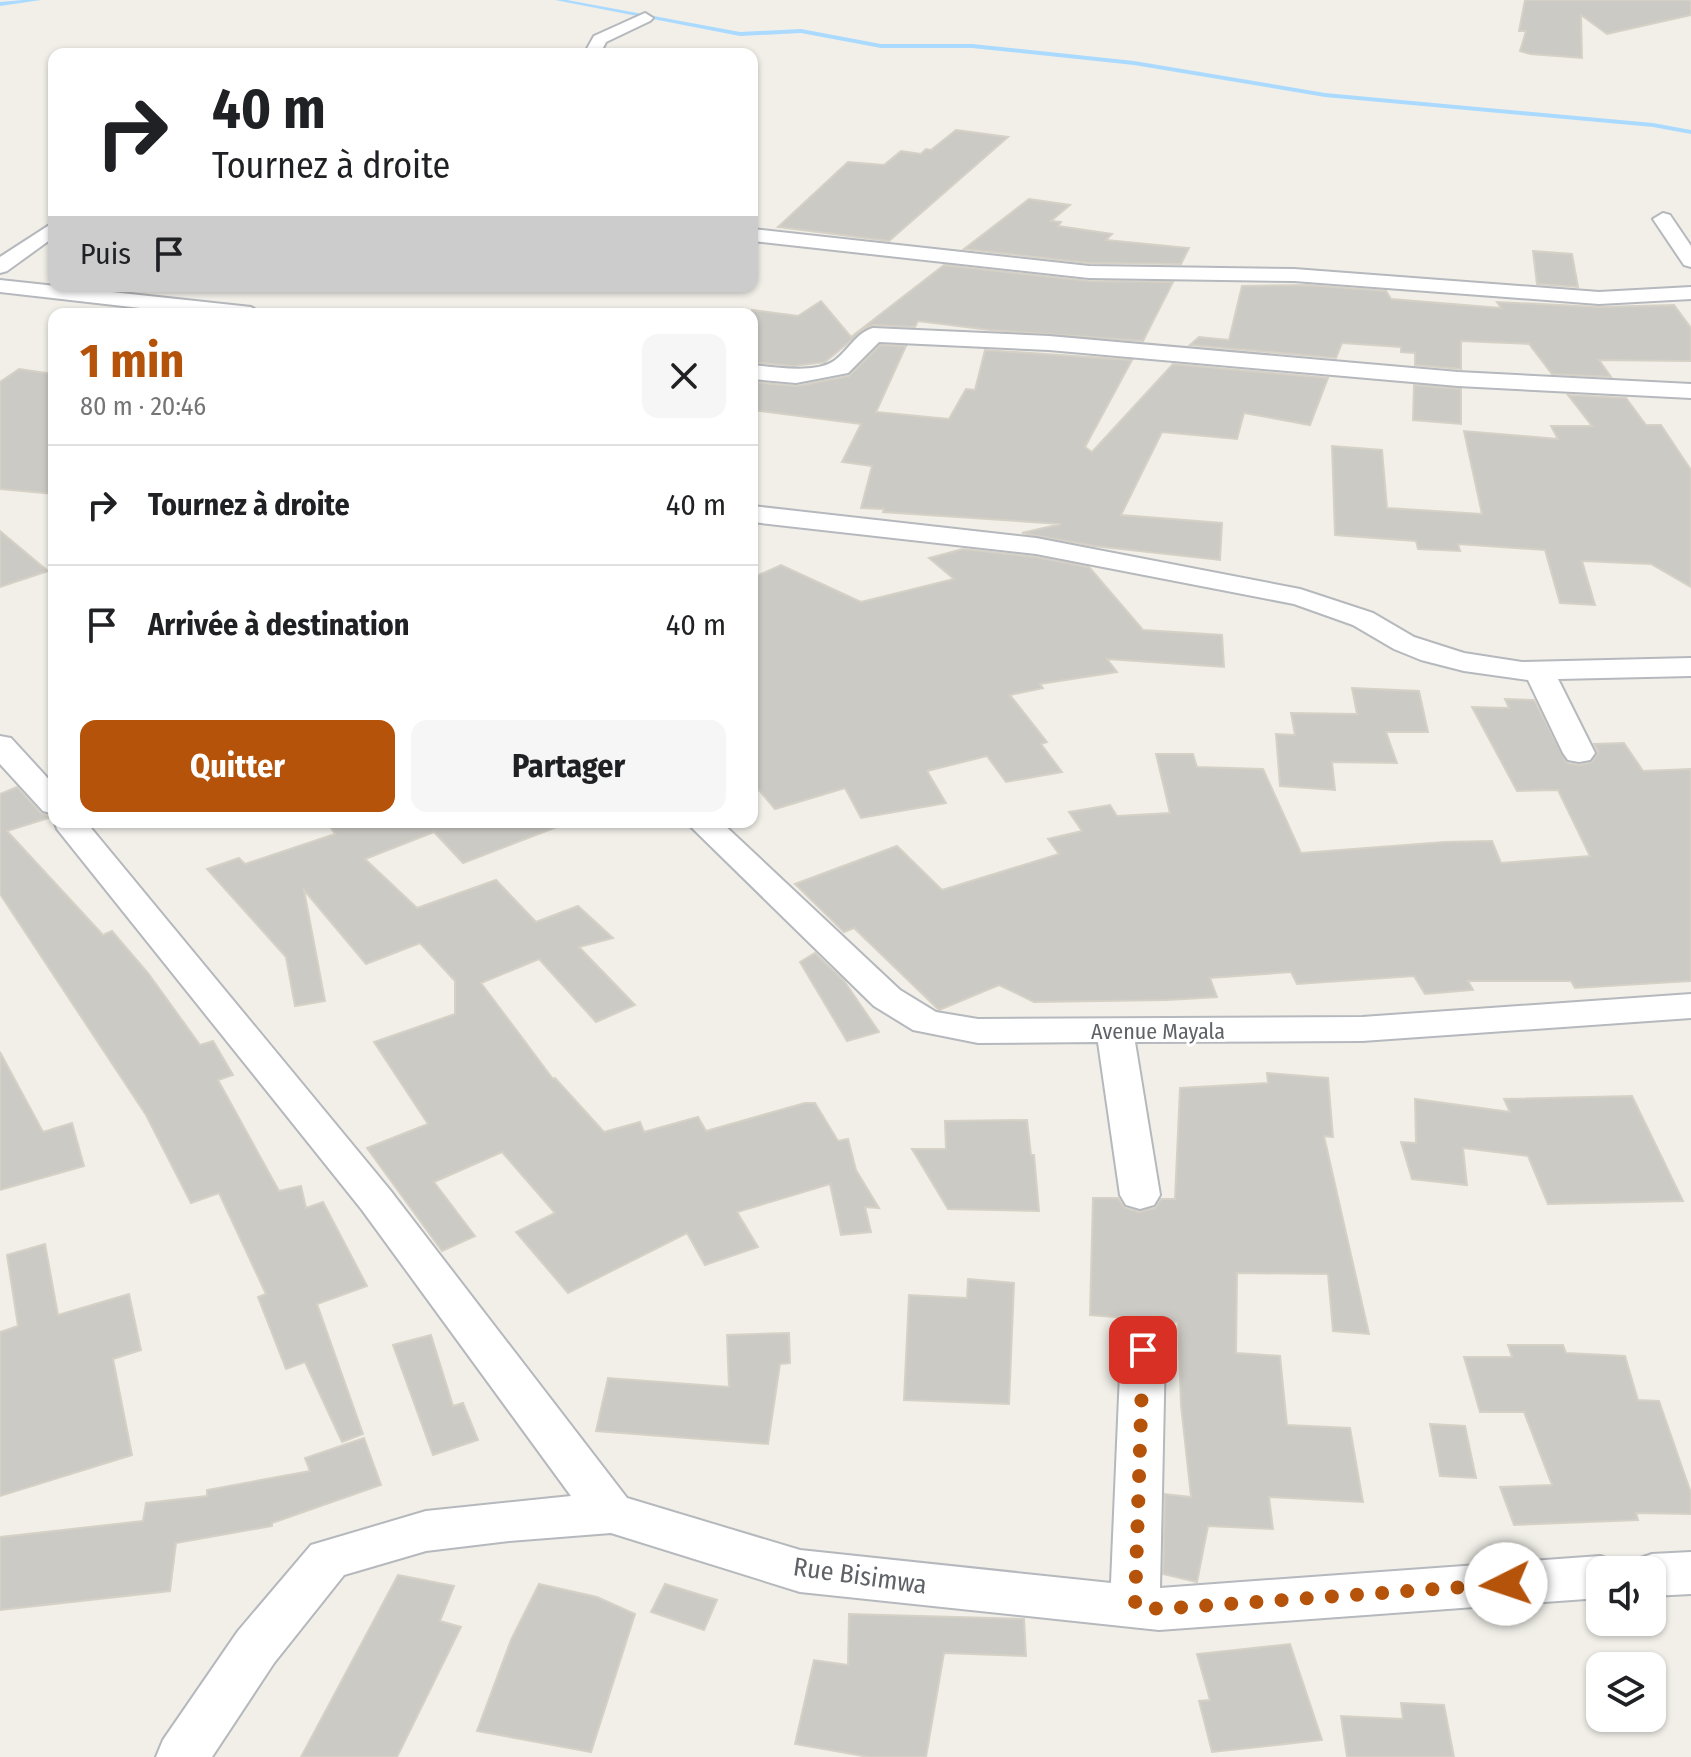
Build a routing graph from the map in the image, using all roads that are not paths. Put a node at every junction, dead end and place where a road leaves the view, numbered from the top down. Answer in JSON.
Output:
{"nodes":[{"id":1,"x":645,"y":18,"type":"dead end"},
{"id":2,"x":595,"y":48,"type":"edge"},
{"id":3,"x":1663,"y":219,"type":"dead end"},
{"id":4,"x":48,"y":232,"type":"edge"},
{"id":5,"x":758,"y":236,"type":"edge"},
{"id":6,"x":1691,"y":261,"type":"edge"},
{"id":7,"x":0,"y":267,"type":"edge"},
{"id":8,"x":0,"y":286,"type":"edge"},
{"id":9,"x":48,"y":291,"type":"edge"},
{"id":10,"x":54,"y":292,"type":"edge"},
{"id":11,"x":1691,"y":293,"type":"edge"},
{"id":12,"x":197,"y":308,"type":"edge"},
{"id":13,"x":758,"y":373,"type":"edge"},
{"id":14,"x":1691,"y":391,"type":"edge"},
{"id":15,"x":758,"y":515,"type":"edge"},
{"id":16,"x":1691,"y":667,"type":"edge"},
{"id":17,"x":1539,"y":671,"type":"junction"},
{"id":18,"x":0,"y":745,"type":"edge"},
{"id":19,"x":1579,"y":753,"type":"dead end"},
{"id":20,"x":48,"y":797,"type":"edge"},
{"id":21,"x":74,"y":828,"type":"edge"},
{"id":22,"x":708,"y":828,"type":"edge"},
{"id":23,"x":1691,"y":1006,"type":"edge"},
{"id":24,"x":1115,"y":1031,"type":"junction"},
{"id":25,"x":1140,"y":1195,"type":"dead end"},
{"id":26,"x":1143,"y":1350,"type":"dead end"},
{"id":27,"x":611,"y":1513,"type":"junction"},
{"id":28,"x":1691,"y":1573,"type":"edge"},
{"id":29,"x":1666,"y":1574,"type":"edge"},
{"id":30,"x":1586,"y":1578,"type":"edge"},
{"id":31,"x":1135,"y":1606,"type":"junction"},
{"id":32,"x":182,"y":1757,"type":"edge"}],
"edges":[{"from":1,"to":2,"type":"street"},
{"from":3,"to":6,"type":"street"},
{"from":4,"to":7,"type":"street"},
{"from":5,"to":11,"type":"street"},
{"from":8,"to":9,"type":"street"},
{"from":10,"to":12,"type":"street"},
{"from":13,"to":14,"type":"street"},
{"from":15,"to":17,"type":"street"},
{"from":16,"to":17,"type":"street"},
{"from":17,"to":19,"type":"street"},
{"from":18,"to":20,"type":"street"},
{"from":21,"to":27,"type":"street"},
{"from":22,"to":24,"type":"street","name":"Avenue Mayala"},
{"from":23,"to":24,"type":"street","name":"Avenue Mayala"},
{"from":24,"to":25,"type":"street"},
{"from":26,"to":31,"type":"street"},
{"from":27,"to":31,"type":"street","name":"Rue Bisimwa"},
{"from":27,"to":32,"type":"street","name":"Rue Bisimwa"},
{"from":28,"to":29,"type":"street"},
{"from":30,"to":31,"type":"street","name":"Rue Bisimwa"}]}
